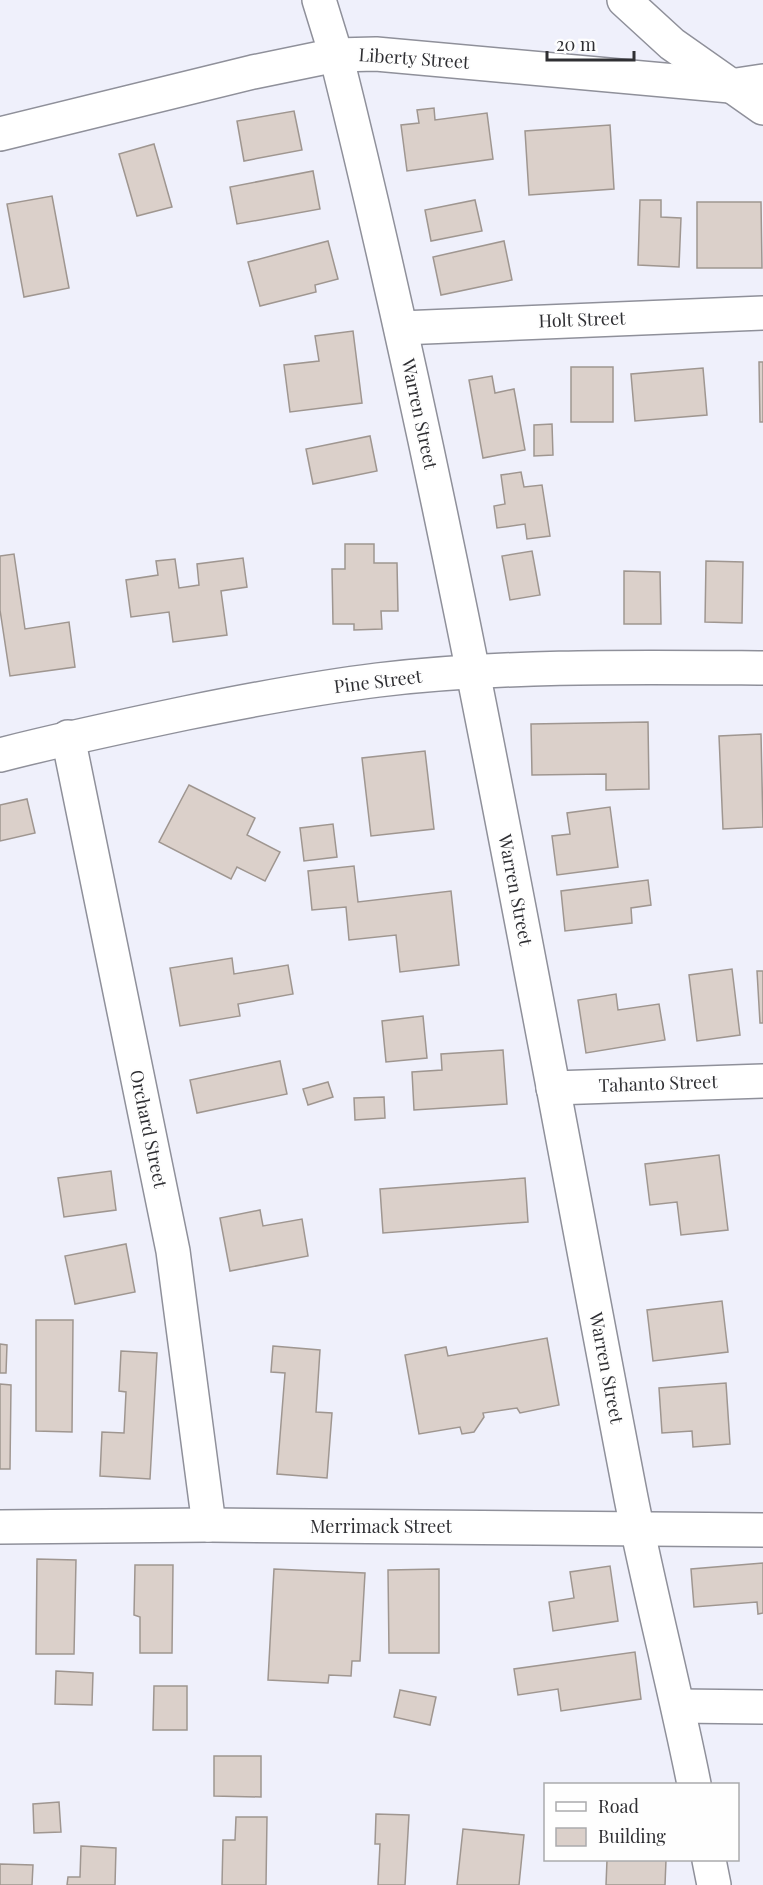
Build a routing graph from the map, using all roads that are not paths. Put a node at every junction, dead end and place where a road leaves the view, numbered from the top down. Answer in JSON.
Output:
{"nodes":[{"id":1,"x":319,"y":0,"type":"edge"},
{"id":2,"x":624,"y":0,"type":"edge"},
{"id":3,"x":336,"y":55,"type":"junction"},
{"id":4,"x":763,"y":81,"type":"edge"},
{"id":5,"x":730,"y":86,"type":"junction"},
{"id":6,"x":763,"y":108,"type":"edge"},
{"id":7,"x":0,"y":134,"type":"edge"},
{"id":8,"x":763,"y":313,"type":"edge"},
{"id":9,"x":401,"y":328,"type":"junction"},
{"id":10,"x":763,"y":668,"type":"edge"},
{"id":11,"x":473,"y":672,"type":"junction"},
{"id":12,"x":68,"y":737,"type":"junction"},
{"id":13,"x":0,"y":755,"type":"edge"},
{"id":14,"x":763,"y":1081,"type":"edge"},
{"id":15,"x":553,"y":1088,"type":"junction"},
{"id":16,"x":209,"y":1525,"type":"junction"},
{"id":17,"x":0,"y":1527,"type":"edge"},
{"id":18,"x":637,"y":1529,"type":"junction"},
{"id":19,"x":763,"y":1530,"type":"edge"},
{"id":20,"x":678,"y":1706,"type":"junction"},
{"id":21,"x":763,"y":1707,"type":"edge"},
{"id":22,"x":694,"y":1783,"type":"edge"},
{"id":23,"x":709,"y":1861,"type":"edge"},
{"id":24,"x":714,"y":1885,"type":"edge"}],
"edges":[{"from":1,"to":3,"type":"street","name":"Warren Street"},
{"from":2,"to":5,"type":"street"},
{"from":3,"to":5,"type":"street","name":"Liberty Street"},
{"from":3,"to":7,"type":"street","name":"Liberty Street"},
{"from":3,"to":9,"type":"street","name":"Warren Street"},
{"from":4,"to":5,"type":"street","name":"Liberty Street"},
{"from":5,"to":6,"type":"street"},
{"from":8,"to":9,"type":"street","name":"Holt Street"},
{"from":9,"to":11,"type":"street","name":"Warren Street"},
{"from":10,"to":11,"type":"street","name":"Pine Street"},
{"from":11,"to":12,"type":"street","name":"Pine Street"},
{"from":11,"to":15,"type":"street","name":"Warren Street"},
{"from":12,"to":13,"type":"street","name":"Pine Street"},
{"from":12,"to":16,"type":"street","name":"Orchard Street"},
{"from":14,"to":15,"type":"street","name":"Tahanto Street"},
{"from":15,"to":18,"type":"street","name":"Warren Street"},
{"from":16,"to":17,"type":"street","name":"Merrimack Street"},
{"from":16,"to":18,"type":"street","name":"Merrimack Street"},
{"from":18,"to":19,"type":"street","name":"Merrimack Street"},
{"from":18,"to":20,"type":"street","name":"Warren Street"},
{"from":20,"to":21,"type":"street"},
{"from":20,"to":22,"type":"street","name":"Warren Street"},
{"from":23,"to":24,"type":"street"}]}
